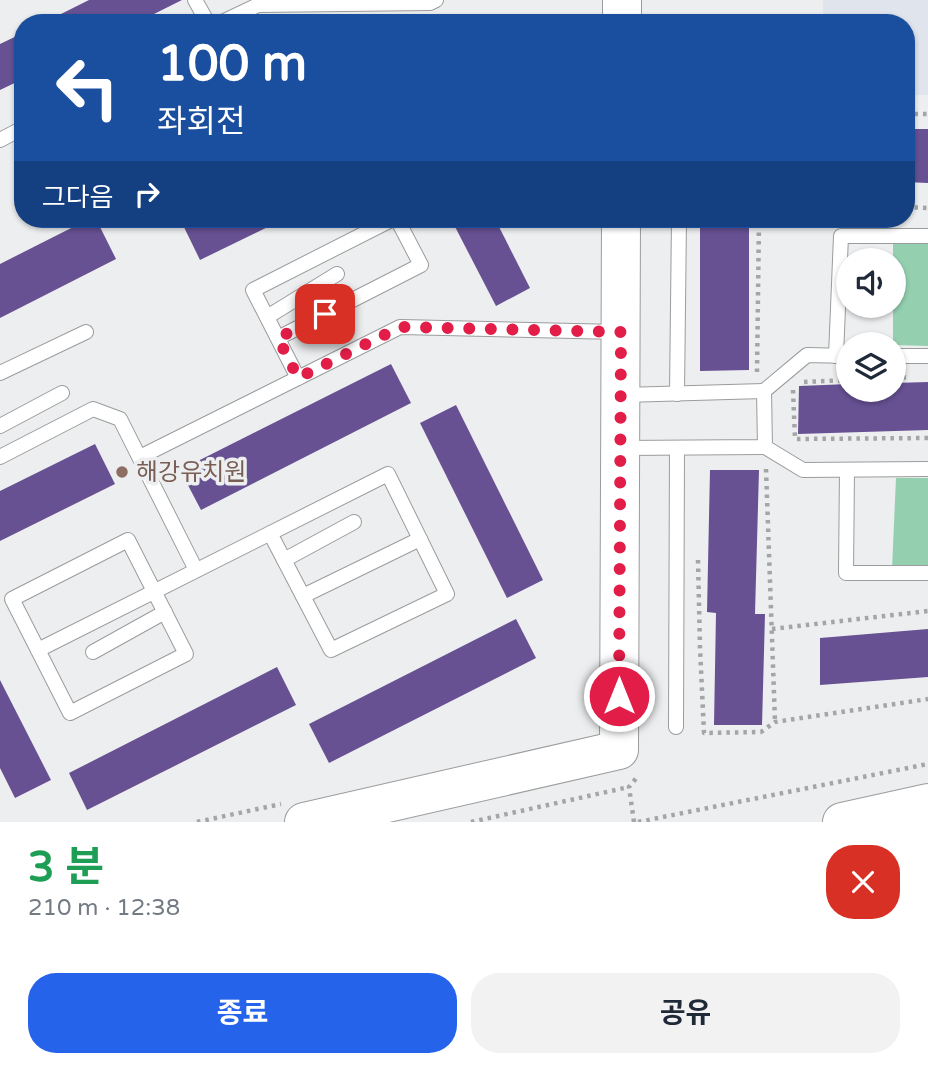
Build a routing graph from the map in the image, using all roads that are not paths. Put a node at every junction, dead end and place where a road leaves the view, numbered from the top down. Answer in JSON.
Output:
{"nodes":[{"id":1,"x":436,"y":0,"type":"edge"},
{"id":2,"x":238,"y":14,"type":"edge"},
{"id":3,"x":377,"y":228,"type":"edge"},
{"id":4,"x":400,"y":228,"type":"edge"},
{"id":5,"x":621,"y":228,"type":"edge"},
{"id":6,"x":679,"y":228,"type":"edge"},
{"id":7,"x":928,"y":236,"type":"edge"},
{"id":8,"x":337,"y":274,"type":"dead end"},
{"id":9,"x":267,"y":317,"type":"junction"},
{"id":10,"x":86,"y":332,"type":"dead end"},
{"id":11,"x":621,"y":332,"type":"junction"},
{"id":12,"x":842,"y":332,"type":"edge"},
{"id":13,"x":278,"y":338,"type":"junction"},
{"id":14,"x":836,"y":356,"type":"edge"},
{"id":15,"x":906,"y":356,"type":"edge"},
{"id":16,"x":928,"y":356,"type":"edge"},
{"id":17,"x":0,"y":373,"type":"edge"},
{"id":18,"x":298,"y":378,"type":"junction"},
{"id":19,"x":764,"y":391,"type":"junction"},
{"id":20,"x":62,"y":393,"type":"dead end"},
{"id":21,"x":677,"y":394,"type":"junction"},
{"id":22,"x":621,"y":395,"type":"junction"},
{"id":23,"x":0,"y":426,"type":"edge"},
{"id":24,"x":677,"y":447,"type":"junction"},
{"id":25,"x":620,"y":448,"type":"junction"},
{"id":26,"x":1,"y":454,"type":"edge"},
{"id":27,"x":766,"y":454,"type":"junction"},
{"id":28,"x":139,"y":457,"type":"junction"},
{"id":29,"x":847,"y":470,"type":"junction"},
{"id":30,"x":928,"y":470,"type":"edge"},
{"id":31,"x":354,"y":522,"type":"dead end"},
{"id":32,"x":270,"y":533,"type":"junction"},
{"id":33,"x":420,"y":539,"type":"junction"},
{"id":34,"x":284,"y":560,"type":"junction"},
{"id":35,"x":196,"y":570,"type":"junction"},
{"id":36,"x":928,"y":573,"type":"edge"},
{"id":37,"x":154,"y":592,"type":"junction"},
{"id":38,"x":303,"y":596,"type":"junction"},
{"id":39,"x":165,"y":612,"type":"junction"},
{"id":40,"x":38,"y":650,"type":"junction"},
{"id":41,"x":93,"y":652,"type":"dead end"},
{"id":42,"x":676,"y":727,"type":"dead end"},
{"id":43,"x":928,"y":803,"type":"edge"},
{"id":44,"x":298,"y":812,"type":"edge"},
{"id":45,"x":842,"y":822,"type":"edge"}],
"edges":[{"from":1,"to":2,"type":"lane"},
{"from":3,"to":9,"type":"lane"},
{"from":4,"to":13,"type":"lane"},
{"from":5,"to":11,"type":"street"},
{"from":6,"to":21,"type":"lane"},
{"from":7,"to":12,"type":"lane"},
{"from":8,"to":9,"type":"lane"},
{"from":9,"to":13,"type":"lane"},
{"from":10,"to":17,"type":"lane"},
{"from":11,"to":18,"type":"lane"},
{"from":11,"to":22,"type":"street"},
{"from":13,"to":18,"type":"lane"},
{"from":14,"to":19,"type":"lane"},
{"from":15,"to":16,"type":"lane"},
{"from":18,"to":28,"type":"lane"},
{"from":19,"to":21,"type":"lane"},
{"from":19,"to":27,"type":"lane"},
{"from":20,"to":23,"type":"lane"},
{"from":21,"to":22,"type":"lane"},
{"from":22,"to":25,"type":"street"},
{"from":24,"to":25,"type":"lane"},
{"from":24,"to":27,"type":"lane"},
{"from":24,"to":42,"type":"lane"},
{"from":25,"to":44,"type":"street"},
{"from":26,"to":28,"type":"lane"},
{"from":27,"to":29,"type":"lane"},
{"from":28,"to":35,"type":"lane"},
{"from":29,"to":30,"type":"lane"},
{"from":29,"to":36,"type":"lane"},
{"from":31,"to":34,"type":"lane"},
{"from":32,"to":33,"type":"lane"},
{"from":32,"to":34,"type":"lane"},
{"from":32,"to":35,"type":"lane"},
{"from":33,"to":38,"type":"lane"},
{"from":33,"to":38,"type":"lane"},
{"from":34,"to":38,"type":"lane"},
{"from":35,"to":37,"type":"lane"},
{"from":37,"to":39,"type":"lane"},
{"from":37,"to":40,"type":"lane"},
{"from":37,"to":40,"type":"lane"},
{"from":39,"to":40,"type":"lane"},
{"from":39,"to":41,"type":"lane"},
{"from":43,"to":45,"type":"street"}]}
